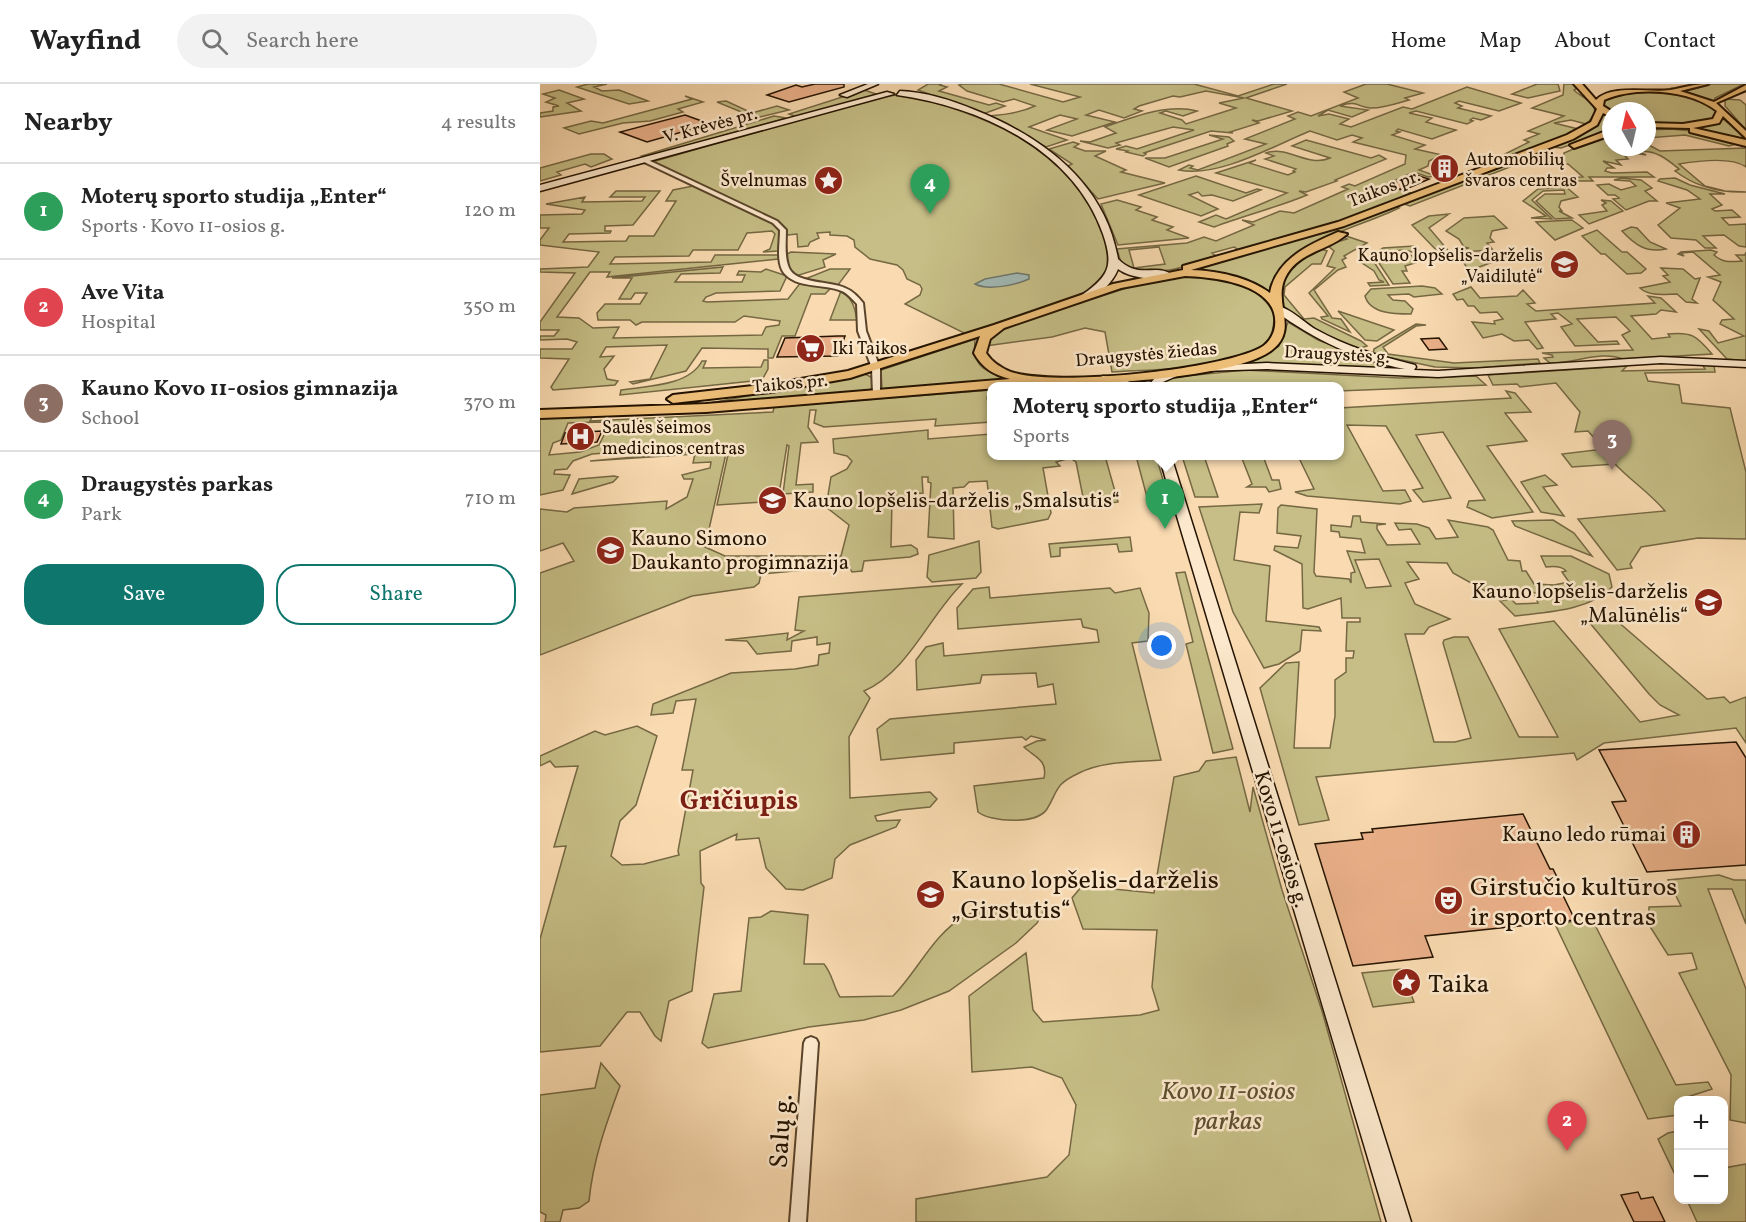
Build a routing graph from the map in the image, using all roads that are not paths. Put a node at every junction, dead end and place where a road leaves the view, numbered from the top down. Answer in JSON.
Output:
{"nodes":[{"id":1,"x":1578,"y":84,"type":"edge"},
{"id":2,"x":1610,"y":84,"type":"edge"},
{"id":3,"x":1705,"y":84,"type":"edge"},
{"id":4,"x":873,"y":85,"type":"edge"},
{"id":5,"x":1746,"y":87,"type":"edge"},
{"id":6,"x":1636,"y":88,"type":"junction"},
{"id":7,"x":1651,"y":90,"type":"junction"},
{"id":8,"x":1670,"y":92,"type":"junction"},
{"id":9,"x":890,"y":94,"type":"junction"},
{"id":10,"x":835,"y":98,"type":"dead end"},
{"id":11,"x":1719,"y":107,"type":"junction"},
{"id":12,"x":1600,"y":108,"type":"junction"},
{"id":13,"x":772,"y":116,"type":"junction"},
{"id":14,"x":801,"y":117,"type":"junction"},
{"id":15,"x":787,"y":121,"type":"junction"},
{"id":16,"x":1656,"y":127,"type":"edge"},
{"id":17,"x":1670,"y":127,"type":"junction"},
{"id":18,"x":1602,"y":135,"type":"edge"},
{"id":19,"x":1746,"y":135,"type":"edge"},
{"id":20,"x":1746,"y":144,"type":"edge"},
{"id":21,"x":1545,"y":147,"type":"junction"},
{"id":22,"x":1558,"y":151,"type":"junction"},
{"id":23,"x":635,"y":155,"type":"junction"},
{"id":24,"x":644,"y":160,"type":"junction"},
{"id":25,"x":602,"y":165,"type":"junction"},
{"id":26,"x":611,"y":169,"type":"junction"},
{"id":27,"x":540,"y":182,"type":"edge"},
{"id":28,"x":540,"y":188,"type":"edge"},
{"id":29,"x":1395,"y":203,"type":"junction"},
{"id":30,"x":1409,"y":208,"type":"junction"},
{"id":31,"x":1115,"y":261,"type":"junction"},
{"id":32,"x":1166,"y":274,"type":"junction"},
{"id":33,"x":1086,"y":297,"type":"junction"},
{"id":34,"x":1277,"y":307,"type":"junction"},
{"id":35,"x":1000,"y":326,"type":"junction"},
{"id":36,"x":1386,"y":362,"type":"junction"},
{"id":37,"x":1746,"y":364,"type":"edge"},
{"id":38,"x":876,"y":368,"type":"junction"},
{"id":39,"x":1198,"y":370,"type":"junction"},
{"id":40,"x":1178,"y":372,"type":"junction"},
{"id":41,"x":1473,"y":372,"type":"junction"},
{"id":42,"x":1380,"y":373,"type":"junction"},
{"id":43,"x":1094,"y":378,"type":"junction"},
{"id":44,"x":1042,"y":381,"type":"junction"},
{"id":45,"x":1029,"y":382,"type":"edge"},
{"id":46,"x":1121,"y":382,"type":"edge"},
{"id":47,"x":1158,"y":382,"type":"edge"},
{"id":48,"x":987,"y":385,"type":"edge"},
{"id":49,"x":877,"y":394,"type":"junction"},
{"id":50,"x":716,"y":395,"type":"junction"},
{"id":51,"x":540,"y":405,"type":"edge"},
{"id":52,"x":706,"y":408,"type":"junction"},
{"id":53,"x":540,"y":414,"type":"edge"},
{"id":54,"x":1166,"y":460,"type":"edge"},
{"id":55,"x":811,"y":1043,"type":"dead end"},
{"id":56,"x":798,"y":1222,"type":"edge"},
{"id":57,"x":1399,"y":1222,"type":"edge"}],
"edges":[{"from":1,"to":12,"type":"main road"},
{"from":2,"to":6,"type":"main road"},
{"from":3,"to":6,"type":"main road"},
{"from":3,"to":8,"type":"main road"},
{"from":4,"to":9,"type":"main road"},
{"from":4,"to":10,"type":"main road"},
{"from":5,"to":11,"type":"main road"},
{"from":6,"to":7,"type":"main road"},
{"from":7,"to":8,"type":"main road"},
{"from":7,"to":12,"type":"main road","name":"Taikos pr."},
{"from":8,"to":11,"type":"main road"},
{"from":9,"to":14,"type":"main road","name":"V. Krėvės pr."},
{"from":9,"to":31,"type":"main road"},
{"from":11,"to":17,"type":"main road"},
{"from":11,"to":19,"type":"main road"},
{"from":12,"to":21,"type":"main road","name":"Taikos pr."},
{"from":13,"to":14,"type":"main road","name":"V. Krėvės pr."},
{"from":13,"to":15,"type":"main road"},
{"from":13,"to":23,"type":"main road","name":"V. Krėvės pr."},
{"from":14,"to":15,"type":"main road","name":"V. Krėvės pr."},
{"from":15,"to":24,"type":"main road","name":"V. Krėvės pr."},
{"from":16,"to":17,"type":"main road"},
{"from":17,"to":20,"type":"main road"},
{"from":18,"to":22,"type":"main road","name":"Taikos pr."},
{"from":21,"to":22,"type":"main road"},
{"from":21,"to":29,"type":"main road","name":"Taikos pr."},
{"from":22,"to":30,"type":"main road","name":"Taikos pr."},
{"from":23,"to":24,"type":"main road"},
{"from":23,"to":25,"type":"main road","name":"V. Krėvės pr."},
{"from":24,"to":26,"type":"main road","name":"V. Krėvės pr."},
{"from":24,"to":38,"type":"street"},
{"from":25,"to":26,"type":"main road"},
{"from":25,"to":27,"type":"main road","name":"V. Krėvės pr."},
{"from":26,"to":28,"type":"main road","name":"V. Krėvės pr."},
{"from":29,"to":30,"type":"main road"},
{"from":29,"to":32,"type":"main road","name":"Taikos pr."},
{"from":30,"to":34,"type":"main road","name":"Taikos pr."},
{"from":31,"to":32,"type":"main road"},
{"from":31,"to":33,"type":"main road"},
{"from":32,"to":33,"type":"main road"},
{"from":32,"to":34,"type":"main road"},
{"from":33,"to":35,"type":"main road"},
{"from":34,"to":36,"type":"main road","name":"Draugystės g."},
{"from":34,"to":39,"type":"main road","name":"Draugystės žiedas"},
{"from":35,"to":38,"type":"main road","name":"Taikos pr."},
{"from":35,"to":44,"type":"main road","name":"Draugystės žiedas"},
{"from":36,"to":41,"type":"main road","name":"Draugystės g."},
{"from":36,"to":42,"type":"main road"},
{"from":37,"to":41,"type":"main road","name":"Draugystės g."},
{"from":38,"to":49,"type":"street"},
{"from":38,"to":50,"type":"main road","name":"Taikos pr."},
{"from":39,"to":40,"type":"main road","name":"Draugystės žiedas"},
{"from":39,"to":42,"type":"main road","name":"Draugystės g."},
{"from":40,"to":43,"type":"main road","name":"Draugystės žiedas"},
{"from":40,"to":47,"type":"main road"},
{"from":41,"to":42,"type":"main road","name":"Draugystės g."},
{"from":43,"to":44,"type":"main road","name":"Draugystės žiedas"},
{"from":43,"to":46,"type":"main road"},
{"from":44,"to":45,"type":"main road","name":"Taikos pr."},
{"from":48,"to":49,"type":"main road","name":"Taikos pr."},
{"from":49,"to":52,"type":"main road","name":"Taikos pr."},
{"from":50,"to":51,"type":"main road","name":"Taikos pr."},
{"from":50,"to":52,"type":"main road"},
{"from":52,"to":53,"type":"main road","name":"Taikos pr."},
{"from":54,"to":57,"type":"main road","name":"Kovo 11-osios g."},
{"from":55,"to":56,"type":"street","name":"Salų g."}]}
